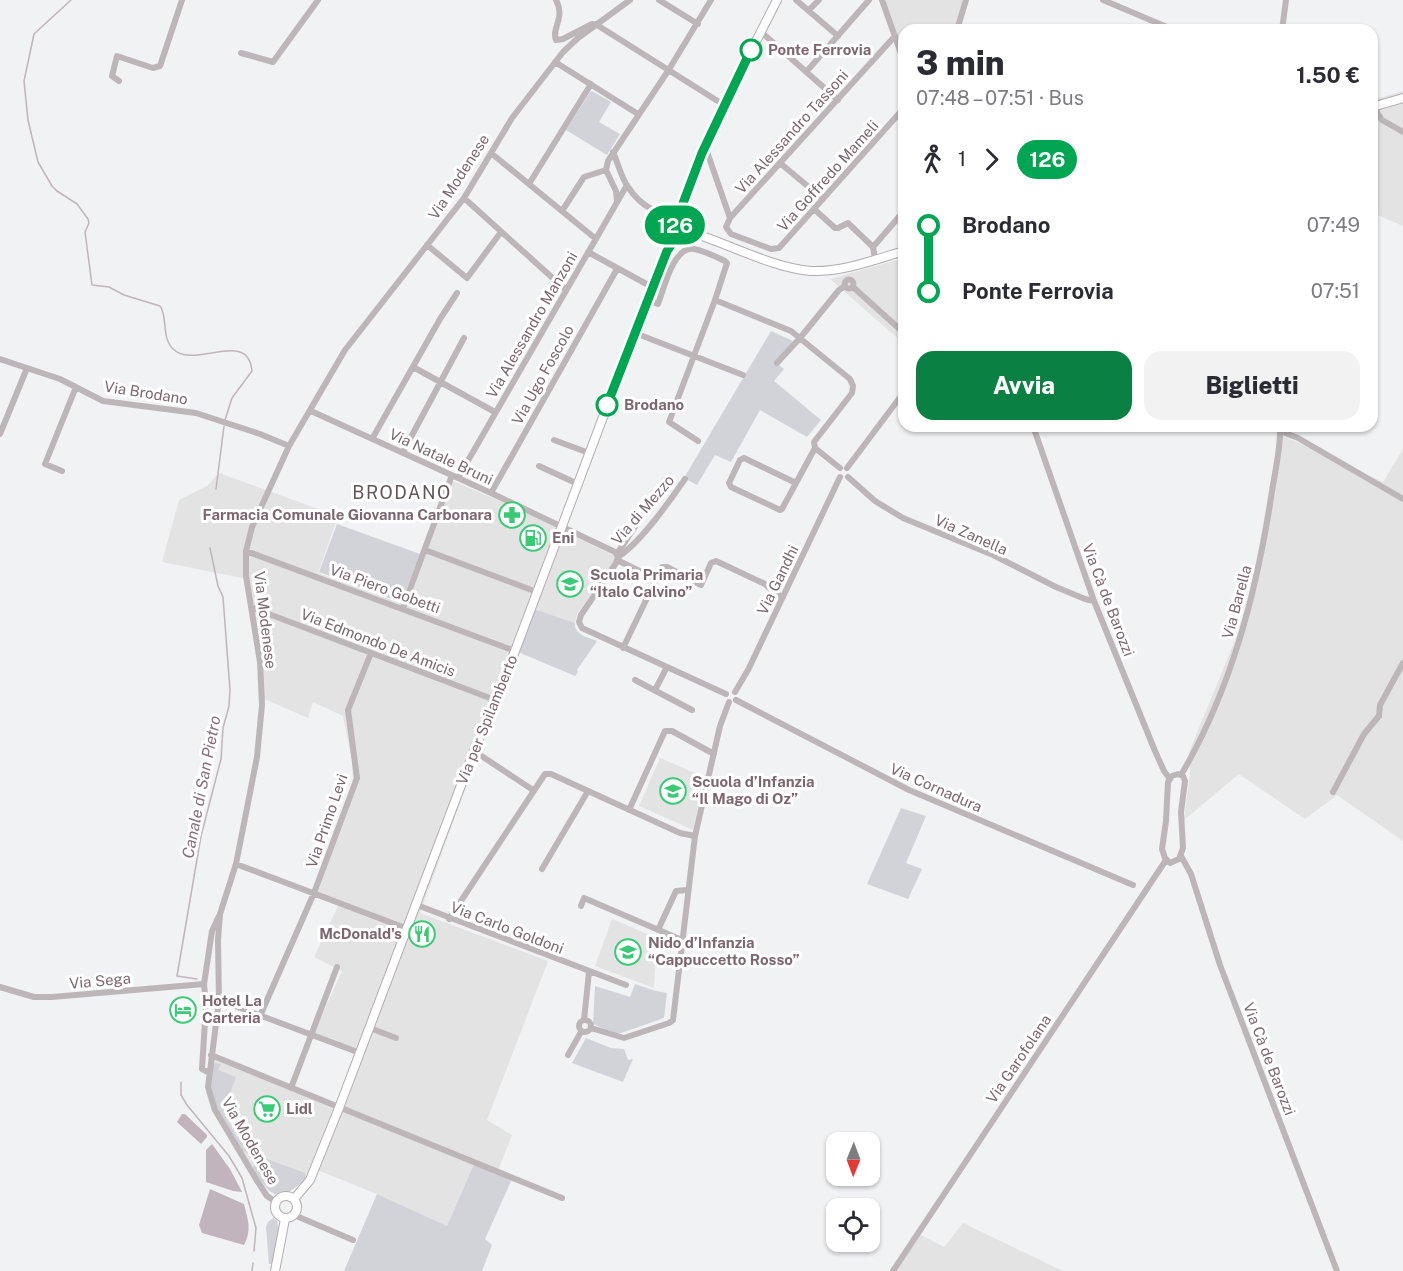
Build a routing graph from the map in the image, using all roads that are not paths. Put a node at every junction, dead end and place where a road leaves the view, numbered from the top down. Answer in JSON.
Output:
{"nodes":[{"id":1,"x":182,"y":0,"type":"edge"},
{"id":2,"x":318,"y":0,"type":"edge"},
{"id":3,"x":556,"y":0,"type":"edge"},
{"id":4,"x":630,"y":0,"type":"edge"},
{"id":5,"x":659,"y":0,"type":"edge"},
{"id":6,"x":711,"y":0,"type":"edge"},
{"id":7,"x":796,"y":0,"type":"edge"},
{"id":8,"x":819,"y":0,"type":"edge"},
{"id":9,"x":869,"y":0,"type":"edge"},
{"id":10,"x":882,"y":0,"type":"edge"},
{"id":11,"x":966,"y":0,"type":"edge"},
{"id":12,"x":1102,"y":0,"type":"edge"},
{"id":13,"x":1286,"y":0,"type":"edge"},
{"id":14,"x":773,"y":2,"type":"edge"},
{"id":15,"x":809,"y":10,"type":"junction"},
{"id":16,"x":698,"y":24,"type":"junction"},
{"id":17,"x":959,"y":24,"type":"edge"},
{"id":18,"x":1160,"y":24,"type":"edge"},
{"id":19,"x":1283,"y":24,"type":"edge"},
{"id":20,"x":597,"y":25,"type":"junction"},
{"id":21,"x":760,"y":31,"type":"junction"},
{"id":22,"x":838,"y":36,"type":"junction"},
{"id":23,"x":895,"y":36,"type":"junction"},
{"id":24,"x":898,"y":45,"type":"edge"},
{"id":25,"x":241,"y":53,"type":"dead end"},
{"id":26,"x":555,"y":62,"type":"junction"},
{"id":27,"x":668,"y":70,"type":"junction"},
{"id":28,"x":807,"y":71,"type":"junction"},
{"id":29,"x":120,"y":81,"type":"dead end"},
{"id":30,"x":591,"y":84,"type":"junction"},
{"id":31,"x":1403,"y":98,"type":"edge"},
{"id":32,"x":838,"y":100,"type":"junction"},
{"id":33,"x":724,"y":105,"type":"junction"},
{"id":34,"x":1378,"y":106,"type":"edge"},
{"id":35,"x":638,"y":114,"type":"junction"},
{"id":36,"x":1378,"y":114,"type":"edge"},
{"id":37,"x":898,"y":115,"type":"edge"},
{"id":38,"x":1403,"y":132,"type":"edge"},
{"id":39,"x":705,"y":146,"type":"junction"},
{"id":40,"x":614,"y":152,"type":"junction"},
{"id":41,"x":491,"y":153,"type":"junction"},
{"id":42,"x":780,"y":163,"type":"junction"},
{"id":43,"x":606,"y":170,"type":"junction"},
{"id":44,"x":529,"y":184,"type":"junction"},
{"id":45,"x":627,"y":185,"type":"junction"},
{"id":46,"x":464,"y":198,"type":"junction"},
{"id":47,"x":823,"y":199,"type":"junction"},
{"id":48,"x":617,"y":202,"type":"junction"},
{"id":49,"x":682,"y":206,"type":"junction"},
{"id":50,"x":814,"y":209,"type":"junction"},
{"id":51,"x":562,"y":211,"type":"junction"},
{"id":52,"x":730,"y":218,"type":"junction"},
{"id":53,"x":898,"y":218,"type":"edge"},
{"id":54,"x":682,"y":221,"type":"junction"},
{"id":55,"x":501,"y":232,"type":"junction"},
{"id":56,"x":693,"y":233,"type":"junction"},
{"id":57,"x":731,"y":234,"type":"joint"},
{"id":58,"x":676,"y":238,"type":"junction"},
{"id":59,"x":596,"y":239,"type":"junction"},
{"id":60,"x":427,"y":245,"type":"junction"},
{"id":61,"x":873,"y":247,"type":"junction"},
{"id":62,"x":588,"y":252,"type":"junction"},
{"id":63,"x":898,"y":253,"type":"edge"},
{"id":64,"x":875,"y":259,"type":"junction"},
{"id":65,"x":846,"y":267,"type":"junction"},
{"id":66,"x":617,"y":269,"type":"junction"},
{"id":67,"x":652,"y":287,"type":"junction"},
{"id":68,"x":849,"y":287,"type":"junction"},
{"id":69,"x":566,"y":290,"type":"junction"},
{"id":70,"x":457,"y":293,"type":"dead end"},
{"id":71,"x":647,"y":300,"type":"junction"},
{"id":72,"x":716,"y":300,"type":"junction"},
{"id":73,"x":898,"y":328,"type":"edge"},
{"id":74,"x":635,"y":333,"type":"junction"},
{"id":75,"x":464,"y":338,"type":"dead end"},
{"id":76,"x":800,"y":338,"type":"junction"},
{"id":77,"x":695,"y":355,"type":"junction"},
{"id":78,"x":0,"y":359,"type":"edge"},
{"id":79,"x":777,"y":363,"type":"dead end"},
{"id":80,"x":413,"y":367,"type":"junction"},
{"id":81,"x":27,"y":368,"type":"junction"},
{"id":82,"x":743,"y":375,"type":"dead end"},
{"id":83,"x":441,"y":382,"type":"junction"},
{"id":84,"x":76,"y":387,"type":"junction"},
{"id":85,"x":898,"y":400,"type":"edge"},
{"id":86,"x":310,"y":411,"type":"junction"},
{"id":87,"x":495,"y":412,"type":"junction"},
{"id":88,"x":1035,"y":432,"type":"edge"},
{"id":89,"x":1279,"y":432,"type":"edge"},
{"id":90,"x":1287,"y":432,"type":"edge"},
{"id":91,"x":0,"y":434,"type":"edge"},
{"id":92,"x":372,"y":438,"type":"junction"},
{"id":93,"x":554,"y":440,"type":"dead end"},
{"id":94,"x":698,"y":441,"type":"dead end"},
{"id":95,"x":290,"y":446,"type":"junction"},
{"id":96,"x":815,"y":448,"type":"junction"},
{"id":97,"x":403,"y":452,"type":"junction"},
{"id":98,"x":589,"y":453,"type":"junction"},
{"id":99,"x":538,"y":466,"type":"dead end"},
{"id":100,"x":840,"y":468,"type":"junction"},
{"id":101,"x":847,"y":468,"type":"junction"},
{"id":102,"x":63,"y":471,"type":"dead end"},
{"id":103,"x":455,"y":476,"type":"junction"},
{"id":104,"x":840,"y":477,"type":"junction"},
{"id":105,"x":848,"y":477,"type":"junction"},
{"id":106,"x":666,"y":479,"type":"dead end"},
{"id":107,"x":686,"y":479,"type":"dead end"},
{"id":108,"x":796,"y":483,"type":"junction"},
{"id":109,"x":578,"y":484,"type":"junction"},
{"id":110,"x":491,"y":493,"type":"junction"},
{"id":111,"x":1403,"y":499,"type":"edge"},
{"id":112,"x":562,"y":526,"type":"junction"},
{"id":113,"x":425,"y":550,"type":"junction"},
{"id":114,"x":246,"y":551,"type":"junction"},
{"id":115,"x":617,"y":557,"type":"junction"},
{"id":116,"x":656,"y":579,"type":"junction"},
{"id":117,"x":537,"y":592,"type":"junction"},
{"id":118,"x":783,"y":597,"type":"junction"},
{"id":119,"x":1094,"y":600,"type":"junction"},
{"id":120,"x":253,"y":608,"type":"junction"},
{"id":121,"x":403,"y":608,"type":"junction"},
{"id":122,"x":623,"y":648,"type":"junction"},
{"id":123,"x":515,"y":651,"type":"junction"},
{"id":124,"x":371,"y":653,"type":"junction"},
{"id":125,"x":1403,"y":663,"type":"edge"},
{"id":126,"x":667,"y":667,"type":"junction"},
{"id":127,"x":635,"y":680,"type":"dead end"},
{"id":128,"x":655,"y":690,"type":"junction"},
{"id":129,"x":735,"y":692,"type":"junction"},
{"id":130,"x":726,"y":694,"type":"junction"},
{"id":131,"x":495,"y":700,"type":"junction"},
{"id":132,"x":732,"y":701,"type":"junction"},
{"id":133,"x":692,"y":710,"type":"dead end"},
{"id":134,"x":474,"y":751,"type":"junction"},
{"id":135,"x":714,"y":754,"type":"junction"},
{"id":136,"x":1181,"y":775,"type":"junction"},
{"id":137,"x":1170,"y":778,"type":"junction"},
{"id":138,"x":533,"y":790,"type":"junction"},
{"id":139,"x":588,"y":791,"type":"junction"},
{"id":140,"x":1333,"y":792,"type":"dead end"},
{"id":141,"x":629,"y":810,"type":"junction"},
{"id":142,"x":695,"y":836,"type":"junction"},
{"id":143,"x":1181,"y":856,"type":"junction"},
{"id":144,"x":1166,"y":860,"type":"junction"},
{"id":145,"x":236,"y":864,"type":"junction"},
{"id":146,"x":542,"y":869,"type":"dead end"},
{"id":147,"x":1133,"y":885,"type":"dead end"},
{"id":148,"x":687,"y":890,"type":"junction"},
{"id":149,"x":314,"y":893,"type":"junction"},
{"id":150,"x":417,"y":905,"type":"junction"},
{"id":151,"x":581,"y":906,"type":"dead end"},
{"id":152,"x":220,"y":914,"type":"junction"},
{"id":153,"x":448,"y":919,"type":"junction"},
{"id":154,"x":408,"y":929,"type":"junction"},
{"id":155,"x":658,"y":930,"type":"junction"},
{"id":156,"x":682,"y":940,"type":"junction"},
{"id":157,"x":337,"y":967,"type":"dead end"},
{"id":158,"x":589,"y":972,"type":"junction"},
{"id":159,"x":204,"y":984,"type":"junction"},
{"id":160,"x":626,"y":985,"type":"dead end"},
{"id":161,"x":0,"y":987,"type":"edge"},
{"id":162,"x":219,"y":1000,"type":"junction"},
{"id":163,"x":260,"y":1016,"type":"junction"},
{"id":164,"x":584,"y":1020,"type":"junction"},
{"id":165,"x":370,"y":1028,"type":"junction"},
{"id":166,"x":591,"y":1028,"type":"junction"},
{"id":167,"x":581,"y":1032,"type":"junction"},
{"id":168,"x":310,"y":1034,"type":"junction"},
{"id":169,"x":396,"y":1038,"type":"dead end"},
{"id":170,"x":360,"y":1053,"type":"junction"},
{"id":171,"x":211,"y":1055,"type":"junction"},
{"id":172,"x":568,"y":1055,"type":"dead end"},
{"id":173,"x":208,"y":1072,"type":"junction"},
{"id":174,"x":291,"y":1088,"type":"junction"},
{"id":175,"x":339,"y":1108,"type":"junction"},
{"id":176,"x":562,"y":1198,"type":"dead end"},
{"id":177,"x":294,"y":1199,"type":"junction"},
{"id":178,"x":276,"y":1202,"type":"junction"},
{"id":179,"x":289,"y":1217,"type":"junction"},
{"id":180,"x":353,"y":1240,"type":"dead end"},
{"id":181,"x":278,"y":1270,"type":"edge"},
{"id":182,"x":893,"y":1271,"type":"edge"},
{"id":183,"x":1337,"y":1271,"type":"edge"}],
"edges":[{"from":1,"to":29,"type":"street"},
{"from":2,"to":25,"type":"street"},
{"from":3,"to":20,"type":"street"},
{"from":4,"to":20,"type":"street","name":"Via Modenese"},
{"from":5,"to":16,"type":"street"},
{"from":6,"to":16,"type":"street"},
{"from":7,"to":15,"type":"street"},
{"from":8,"to":15,"type":"street"},
{"from":9,"to":22,"type":"street"},
{"from":10,"to":23,"type":"street"},
{"from":11,"to":17,"type":"street"},
{"from":12,"to":18,"type":"street"},
{"from":13,"to":19,"type":"street"},
{"from":14,"to":21,"type":"main road","name":"Via per Spilamberto"},
{"from":15,"to":22,"type":"street"},
{"from":16,"to":27,"type":"street"},
{"from":20,"to":26,"type":"street","name":"Via Modenese"},
{"from":20,"to":27,"type":"street"},
{"from":21,"to":28,"type":"street"},
{"from":21,"to":33,"type":"main road","name":"Via per Spilamberto"},
{"from":22,"to":28,"type":"street"},
{"from":23,"to":24,"type":"street"},
{"from":23,"to":32,"type":"street","name":"Via Alessandro Tassoni"},
{"from":26,"to":30,"type":"street"},
{"from":26,"to":41,"type":"street","name":"Via Modenese"},
{"from":27,"to":33,"type":"street"},
{"from":27,"to":35,"type":"street"},
{"from":28,"to":32,"type":"street"},
{"from":30,"to":35,"type":"street"},
{"from":30,"to":44,"type":"street"},
{"from":31,"to":34,"type":"main road"},
{"from":32,"to":42,"type":"street","name":"Via Alessandro Tassoni"},
{"from":33,"to":39,"type":"main road","name":"Via per Spilamberto"},
{"from":35,"to":40,"type":"street"},
{"from":36,"to":38,"type":"street"},
{"from":37,"to":47,"type":"street","name":"Via Goffredo Mameli"},
{"from":39,"to":49,"type":"main road","name":"Via per Spilamberto"},
{"from":39,"to":52,"type":"street","name":"Via Alessandro Tassoni"},
{"from":40,"to":43,"type":"street"},
{"from":40,"to":45,"type":"street"},
{"from":41,"to":44,"type":"street"},
{"from":41,"to":46,"type":"street","name":"Via Modenese"},
{"from":42,"to":47,"type":"street"},
{"from":42,"to":52,"type":"street","name":"Via Alessandro Tassoni"},
{"from":43,"to":48,"type":"street"},
{"from":43,"to":51,"type":"street"},
{"from":44,"to":51,"type":"street"},
{"from":45,"to":48,"type":"street","name":"Via Alessandro Manzoni"},
{"from":45,"to":49,"type":"street"},
{"from":46,"to":55,"type":"street"},
{"from":46,"to":60,"type":"street","name":"Via Modenese"},
{"from":47,"to":50,"type":"street","name":"Via Goffredo Mameli"},
{"from":48,"to":59,"type":"street","name":"Via Alessandro Manzoni"},
{"from":49,"to":54,"type":"main road","name":"Via per Spilamberto"},
{"from":50,"to":57,"type":"street","name":"Via Goffredo Mameli"},
{"from":50,"to":61,"type":"street"},
{"from":51,"to":59,"type":"street"},
{"from":52,"to":57,"type":"street","name":"Via Alessandro Tassoni"},
{"from":53,"to":61,"type":"street"},
{"from":54,"to":56,"type":"main road"},
{"from":54,"to":58,"type":"main road","name":"Via per Spilamberto"},
{"from":55,"to":60,"type":"street"},
{"from":55,"to":69,"type":"street"},
{"from":56,"to":58,"type":"main road"},
{"from":56,"to":65,"type":"main road"},
{"from":58,"to":67,"type":"main road","name":"Via per Spilamberto"},
{"from":59,"to":62,"type":"street","name":"Via Alessandro Manzoni"},
{"from":60,"to":86,"type":"street","name":"Via Modenese"},
{"from":61,"to":64,"type":"street"},
{"from":62,"to":66,"type":"street"},
{"from":62,"to":69,"type":"street","name":"Via Alessandro Manzoni"},
{"from":63,"to":64,"type":"main road"},
{"from":64,"to":65,"type":"main road"},
{"from":65,"to":68,"type":"street"},
{"from":66,"to":67,"type":"street"},
{"from":66,"to":110,"type":"street","name":"Via Ugo Foscolo"},
{"from":67,"to":71,"type":"main road","name":"Via per Spilamberto"},
{"from":68,"to":73,"type":"street"},
{"from":68,"to":76,"type":"street"},
{"from":69,"to":87,"type":"street","name":"Via Alessandro Manzoni"},
{"from":70,"to":80,"type":"street"},
{"from":71,"to":72,"type":"street"},
{"from":71,"to":74,"type":"main road","name":"Via per Spilamberto"},
{"from":72,"to":76,"type":"street"},
{"from":72,"to":77,"type":"street"},
{"from":74,"to":77,"type":"street"},
{"from":74,"to":98,"type":"main road","name":"Via per Spilamberto"},
{"from":75,"to":83,"type":"street"},
{"from":76,"to":79,"type":"street"},
{"from":76,"to":96,"type":"street"},
{"from":77,"to":82,"type":"street"},
{"from":77,"to":94,"type":"street"},
{"from":78,"to":81,"type":"street","name":"Via Brodano"},
{"from":80,"to":83,"type":"street"},
{"from":80,"to":92,"type":"street"},
{"from":81,"to":84,"type":"street","name":"Via Brodano"},
{"from":81,"to":91,"type":"street"},
{"from":83,"to":87,"type":"street"},
{"from":83,"to":97,"type":"street"},
{"from":84,"to":95,"type":"street","name":"Via Brodano"},
{"from":84,"to":102,"type":"street"},
{"from":85,"to":101,"type":"street"},
{"from":86,"to":92,"type":"street","name":"Via Natale Bruni"},
{"from":86,"to":95,"type":"street","name":"Via Modenese"},
{"from":87,"to":103,"type":"street","name":"Via Alessandro Manzoni"},
{"from":88,"to":119,"type":"street","name":"Via Cà de Barozzi"},
{"from":89,"to":136,"type":"street","name":"Via Barella"},
{"from":90,"to":111,"type":"street"},
{"from":92,"to":97,"type":"street","name":"Via Natale Bruni"},
{"from":93,"to":98,"type":"street"},
{"from":95,"to":114,"type":"street","name":"Via Modenese"},
{"from":96,"to":100,"type":"street"},
{"from":96,"to":108,"type":"street"},
{"from":97,"to":103,"type":"street","name":"Via Natale Bruni"},
{"from":98,"to":109,"type":"main road","name":"Via per Spilamberto"},
{"from":99,"to":109,"type":"street"},
{"from":100,"to":101,"type":"street"},
{"from":100,"to":104,"type":"street"},
{"from":101,"to":105,"type":"street"},
{"from":103,"to":110,"type":"street","name":"Via Natale Bruni"},
{"from":103,"to":113,"type":"street","name":"Via Alessandro Manzoni"},
{"from":104,"to":105,"type":"street"},
{"from":104,"to":118,"type":"street","name":"Via Gandhi"},
{"from":105,"to":119,"type":"street","name":"Via Zanella"},
{"from":106,"to":115,"type":"street"},
{"from":107,"to":115,"type":"street","name":"Via di Mezzo"},
{"from":108,"to":108,"type":"street"},
{"from":109,"to":112,"type":"main road","name":"Via per Spilamberto"},
{"from":110,"to":112,"type":"street","name":"Via Natale Bruni"},
{"from":112,"to":115,"type":"street"},
{"from":112,"to":117,"type":"main road","name":"Via per Spilamberto"},
{"from":113,"to":117,"type":"street"},
{"from":113,"to":121,"type":"street","name":"Via Alessandro Manzoni"},
{"from":114,"to":120,"type":"street","name":"Via Modenese"},
{"from":114,"to":121,"type":"street","name":"Via Piero Gobetti"},
{"from":115,"to":116,"type":"street"},
{"from":115,"to":122,"type":"street"},
{"from":116,"to":118,"type":"street"},
{"from":116,"to":122,"type":"street"},
{"from":117,"to":123,"type":"main road","name":"Via per Spilamberto"},
{"from":118,"to":129,"type":"street","name":"Via Gandhi"},
{"from":119,"to":137,"type":"street","name":"Via Cà de Barozzi"},
{"from":120,"to":124,"type":"street","name":"Via Edmondo De Amicis"},
{"from":120,"to":145,"type":"street","name":"Via Modenese"},
{"from":121,"to":123,"type":"street","name":"Via Piero Gobetti"},
{"from":122,"to":126,"type":"street"},
{"from":123,"to":131,"type":"main road","name":"Via per Spilamberto"},
{"from":124,"to":131,"type":"street","name":"Via Edmondo De Amicis"},
{"from":124,"to":149,"type":"street","name":"Via Primo Levi"},
{"from":125,"to":140,"type":"street"},
{"from":126,"to":128,"type":"street"},
{"from":126,"to":130,"type":"street"},
{"from":127,"to":128,"type":"street"},
{"from":128,"to":133,"type":"street"},
{"from":129,"to":130,"type":"street"},
{"from":129,"to":132,"type":"street"},
{"from":130,"to":132,"type":"street"},
{"from":131,"to":134,"type":"main road","name":"Via per Spilamberto"},
{"from":132,"to":135,"type":"street"},
{"from":132,"to":147,"type":"street","name":"Via Cornadura"},
{"from":134,"to":138,"type":"street"},
{"from":134,"to":150,"type":"main road","name":"Via per Spilamberto"},
{"from":135,"to":141,"type":"street"},
{"from":135,"to":142,"type":"street"},
{"from":136,"to":137,"type":"street"},
{"from":136,"to":143,"type":"street"},
{"from":137,"to":144,"type":"street"},
{"from":138,"to":139,"type":"street"},
{"from":138,"to":153,"type":"street"},
{"from":139,"to":141,"type":"street"},
{"from":139,"to":146,"type":"street"},
{"from":141,"to":142,"type":"street"},
{"from":142,"to":148,"type":"street"},
{"from":143,"to":144,"type":"street"},
{"from":143,"to":183,"type":"street","name":"Via Cà de Barozzi"},
{"from":144,"to":182,"type":"street","name":"Via Garofolana"},
{"from":145,"to":149,"type":"street"},
{"from":145,"to":152,"type":"street","name":"Via Modenese"},
{"from":148,"to":155,"type":"street"},
{"from":148,"to":156,"type":"street"},
{"from":149,"to":154,"type":"street"},
{"from":149,"to":163,"type":"street","name":"Via Primo Levi"},
{"from":150,"to":153,"type":"street","name":"Via Carlo Goldoni"},
{"from":150,"to":154,"type":"main road","name":"Via per Spilamberto"},
{"from":151,"to":155,"type":"street"},
{"from":152,"to":159,"type":"street"},
{"from":152,"to":162,"type":"street","name":"Via Modenese"},
{"from":153,"to":158,"type":"street","name":"Via Carlo Goldoni"},
{"from":154,"to":165,"type":"main road","name":"Via per Spilamberto"},
{"from":155,"to":156,"type":"street"},
{"from":156,"to":166,"type":"street"},
{"from":157,"to":168,"type":"street"},
{"from":158,"to":160,"type":"street","name":"Via Carlo Goldoni"},
{"from":158,"to":164,"type":"street"},
{"from":159,"to":161,"type":"street","name":"Via Sega"},
{"from":159,"to":173,"type":"street"},
{"from":162,"to":163,"type":"street"},
{"from":162,"to":171,"type":"street","name":"Via Modenese"},
{"from":163,"to":168,"type":"street"},
{"from":164,"to":166,"type":"street"},
{"from":164,"to":167,"type":"street"},
{"from":165,"to":169,"type":"street"},
{"from":165,"to":170,"type":"main road","name":"Via per Spilamberto"},
{"from":166,"to":167,"type":"street"},
{"from":167,"to":172,"type":"street"},
{"from":168,"to":170,"type":"street"},
{"from":168,"to":174,"type":"street"},
{"from":170,"to":175,"type":"main road","name":"Via per Spilamberto"},
{"from":171,"to":173,"type":"street","name":"Via Modenese"},
{"from":171,"to":174,"type":"street"},
{"from":173,"to":178,"type":"street","name":"Via Modenese"},
{"from":174,"to":175,"type":"street"},
{"from":175,"to":176,"type":"street"},
{"from":175,"to":177,"type":"main road","name":"Via per Spilamberto"},
{"from":177,"to":178,"type":"main road"},
{"from":177,"to":179,"type":"main road"},
{"from":178,"to":179,"type":"main road"},
{"from":179,"to":180,"type":"street"},
{"from":179,"to":181,"type":"main road"}]}
